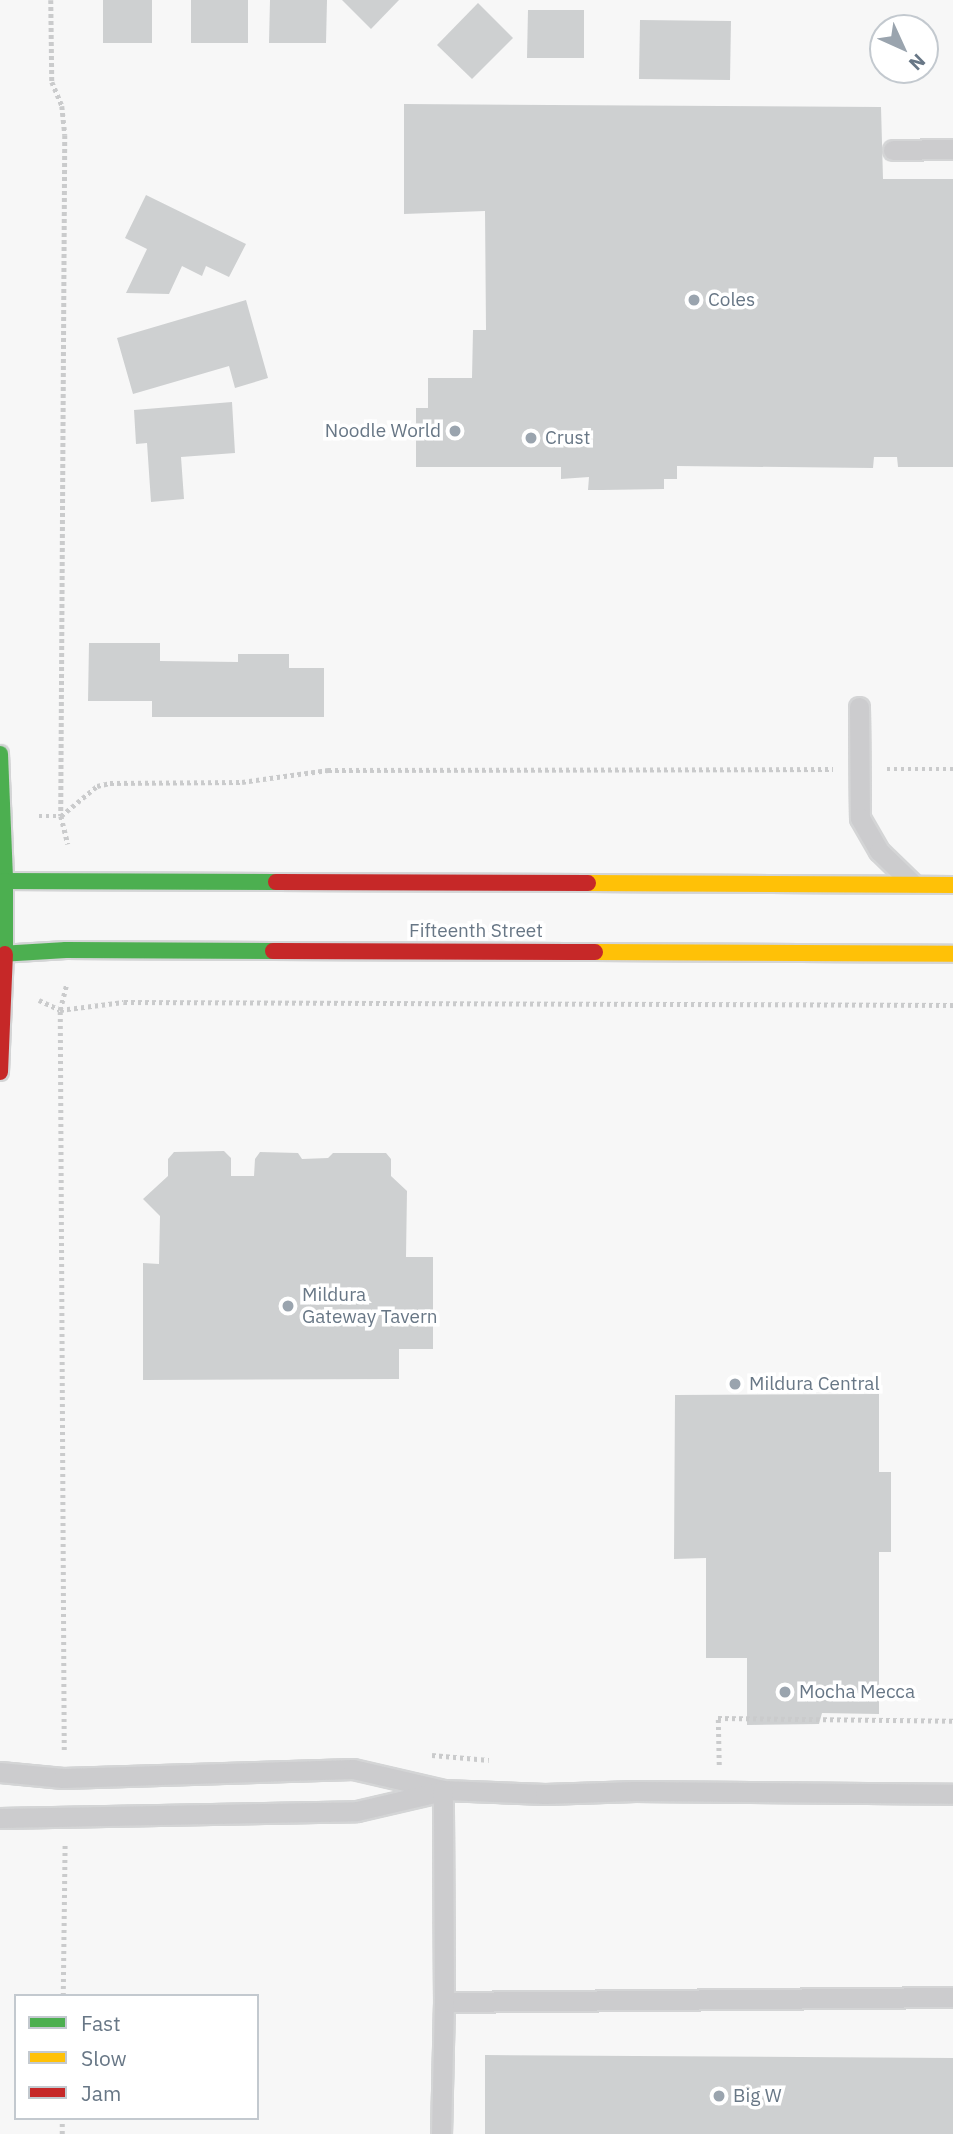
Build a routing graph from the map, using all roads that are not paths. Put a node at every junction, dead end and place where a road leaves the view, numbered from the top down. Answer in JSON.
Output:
{"nodes":[{"id":1,"x":953,"y":149,"type":"edge"},
{"id":2,"x":893,"y":150,"type":"dead end"},
{"id":3,"x":859,"y":707,"type":"dead end"},
{"id":4,"x":0,"y":754,"type":"edge"},
{"id":5,"x":2,"y":881,"type":"edge"},
{"id":6,"x":913,"y":885,"type":"junction"},
{"id":7,"x":953,"y":885,"type":"edge"},
{"id":8,"x":3,"y":954,"type":"edge"},
{"id":9,"x":953,"y":954,"type":"edge"},
{"id":10,"x":0,"y":1072,"type":"edge"},
{"id":11,"x":0,"y":1772,"type":"edge"},
{"id":12,"x":443,"y":1790,"type":"junction"},
{"id":13,"x":953,"y":1794,"type":"edge"},
{"id":14,"x":0,"y":1818,"type":"edge"},
{"id":15,"x":953,"y":1997,"type":"edge"},
{"id":16,"x":444,"y":2002,"type":"junction"},
{"id":17,"x":441,"y":2134,"type":"edge"}],
"edges":[{"from":1,"to":2,"type":"lane"},
{"from":3,"to":6,"type":"lane"},
{"from":4,"to":5,"type":"main road"},
{"from":5,"to":6,"type":"main road"},
{"from":5,"to":8,"type":"main road"},
{"from":6,"to":7,"type":"main road"},
{"from":8,"to":9,"type":"main road","name":"Fifteenth Street"},
{"from":8,"to":10,"type":"main road"},
{"from":11,"to":12,"type":"lane"},
{"from":12,"to":13,"type":"lane"},
{"from":12,"to":14,"type":"lane"},
{"from":12,"to":16,"type":"lane"},
{"from":15,"to":16,"type":"lane"},
{"from":16,"to":17,"type":"lane"}]}
